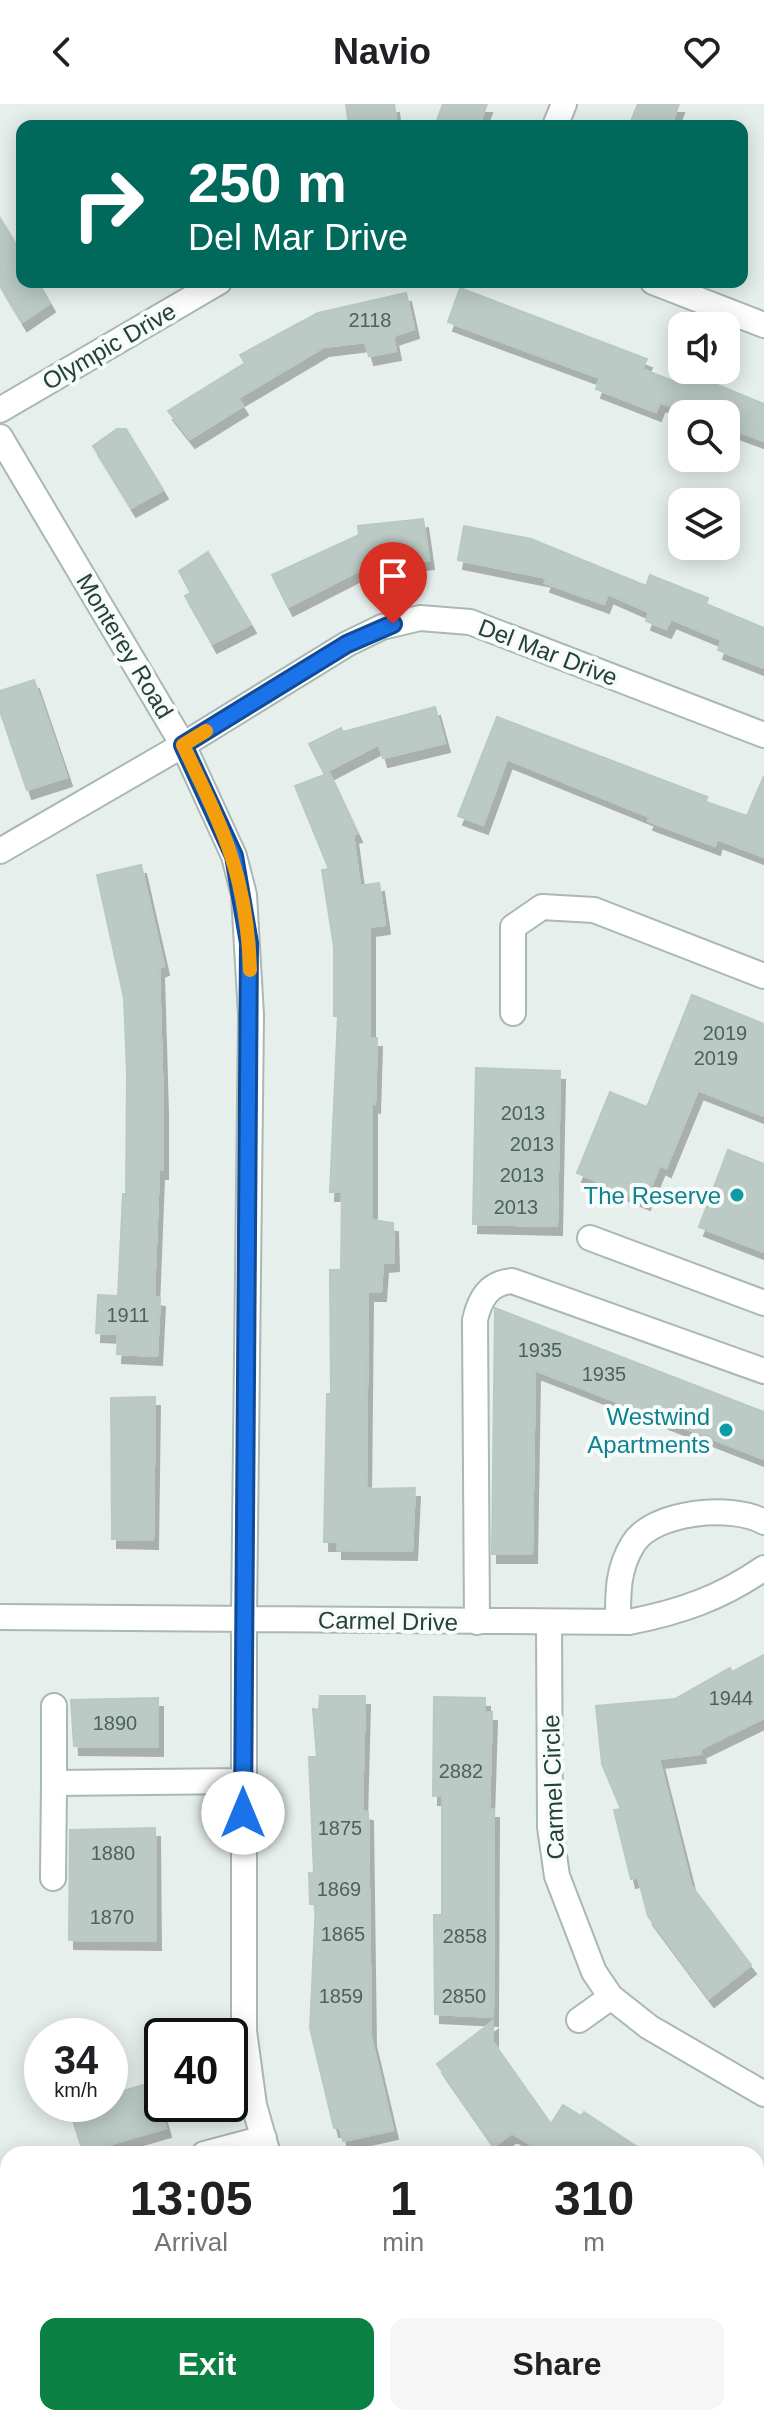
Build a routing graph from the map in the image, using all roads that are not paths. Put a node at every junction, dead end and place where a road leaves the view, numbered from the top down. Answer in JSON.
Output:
{"nodes":[{"id":1,"x":209,"y":288,"type":"edge"},
{"id":2,"x":668,"y":288,"type":"edge"},
{"id":3,"x":764,"y":325,"type":"edge"},
{"id":4,"x":0,"y":410,"type":"edge"},
{"id":5,"x":0,"y":437,"type":"edge"},
{"id":6,"x":764,"y":735,"type":"edge"},
{"id":7,"x":183,"y":745,"type":"junction"},
{"id":8,"x":0,"y":851,"type":"edge"},
{"id":9,"x":764,"y":976,"type":"edge"},
{"id":10,"x":513,"y":1013,"type":"dead end"},
{"id":11,"x":590,"y":1238,"type":"dead end"},
{"id":12,"x":764,"y":1303,"type":"edge"},
{"id":13,"x":764,"y":1371,"type":"edge"},
{"id":14,"x":764,"y":1522,"type":"edge"},
{"id":15,"x":764,"y":1568,"type":"edge"},
{"id":16,"x":0,"y":1617,"type":"edge"},
{"id":17,"x":244,"y":1618,"type":"junction"},
{"id":18,"x":477,"y":1622,"type":"junction"},
{"id":19,"x":618,"y":1622,"type":"junction"},
{"id":20,"x":549,"y":1623,"type":"junction"},
{"id":21,"x":54,"y":1706,"type":"dead end"},
{"id":22,"x":243,"y":1781,"type":"junction"},
{"id":23,"x":54,"y":1783,"type":"junction"},
{"id":24,"x":53,"y":1878,"type":"dead end"},
{"id":25,"x":611,"y":1997,"type":"junction"},
{"id":26,"x":579,"y":2020,"type":"dead end"},
{"id":27,"x":764,"y":2094,"type":"edge"},
{"id":28,"x":266,"y":2146,"type":"edge"}],
"edges":[{"from":1,"to":4,"type":"street","name":"Olympic Drive"},
{"from":2,"to":3,"type":"street"},
{"from":5,"to":7,"type":"street","name":"Monterey Road"},
{"from":6,"to":7,"type":"street","name":"Del Mar Drive"},
{"from":7,"to":8,"type":"street","name":"Del Mar Drive"},
{"from":7,"to":17,"type":"street","name":"Monterey Road"},
{"from":9,"to":10,"type":"street"},
{"from":11,"to":12,"type":"street"},
{"from":13,"to":18,"type":"street"},
{"from":14,"to":19,"type":"street"},
{"from":15,"to":19,"type":"street","name":"Carmel Drive"},
{"from":16,"to":17,"type":"street","name":"Carmel Drive"},
{"from":17,"to":18,"type":"street","name":"Carmel Drive"},
{"from":17,"to":22,"type":"street","name":"Monterey Road"},
{"from":18,"to":20,"type":"street","name":"Carmel Drive"},
{"from":19,"to":20,"type":"street","name":"Carmel Drive"},
{"from":20,"to":25,"type":"street","name":"Carmel Circle"},
{"from":21,"to":23,"type":"street"},
{"from":22,"to":23,"type":"street"},
{"from":22,"to":28,"type":"street","name":"Monterey Road"},
{"from":23,"to":24,"type":"street"},
{"from":25,"to":26,"type":"street"},
{"from":25,"to":27,"type":"street","name":"Carmel Circle"}]}
